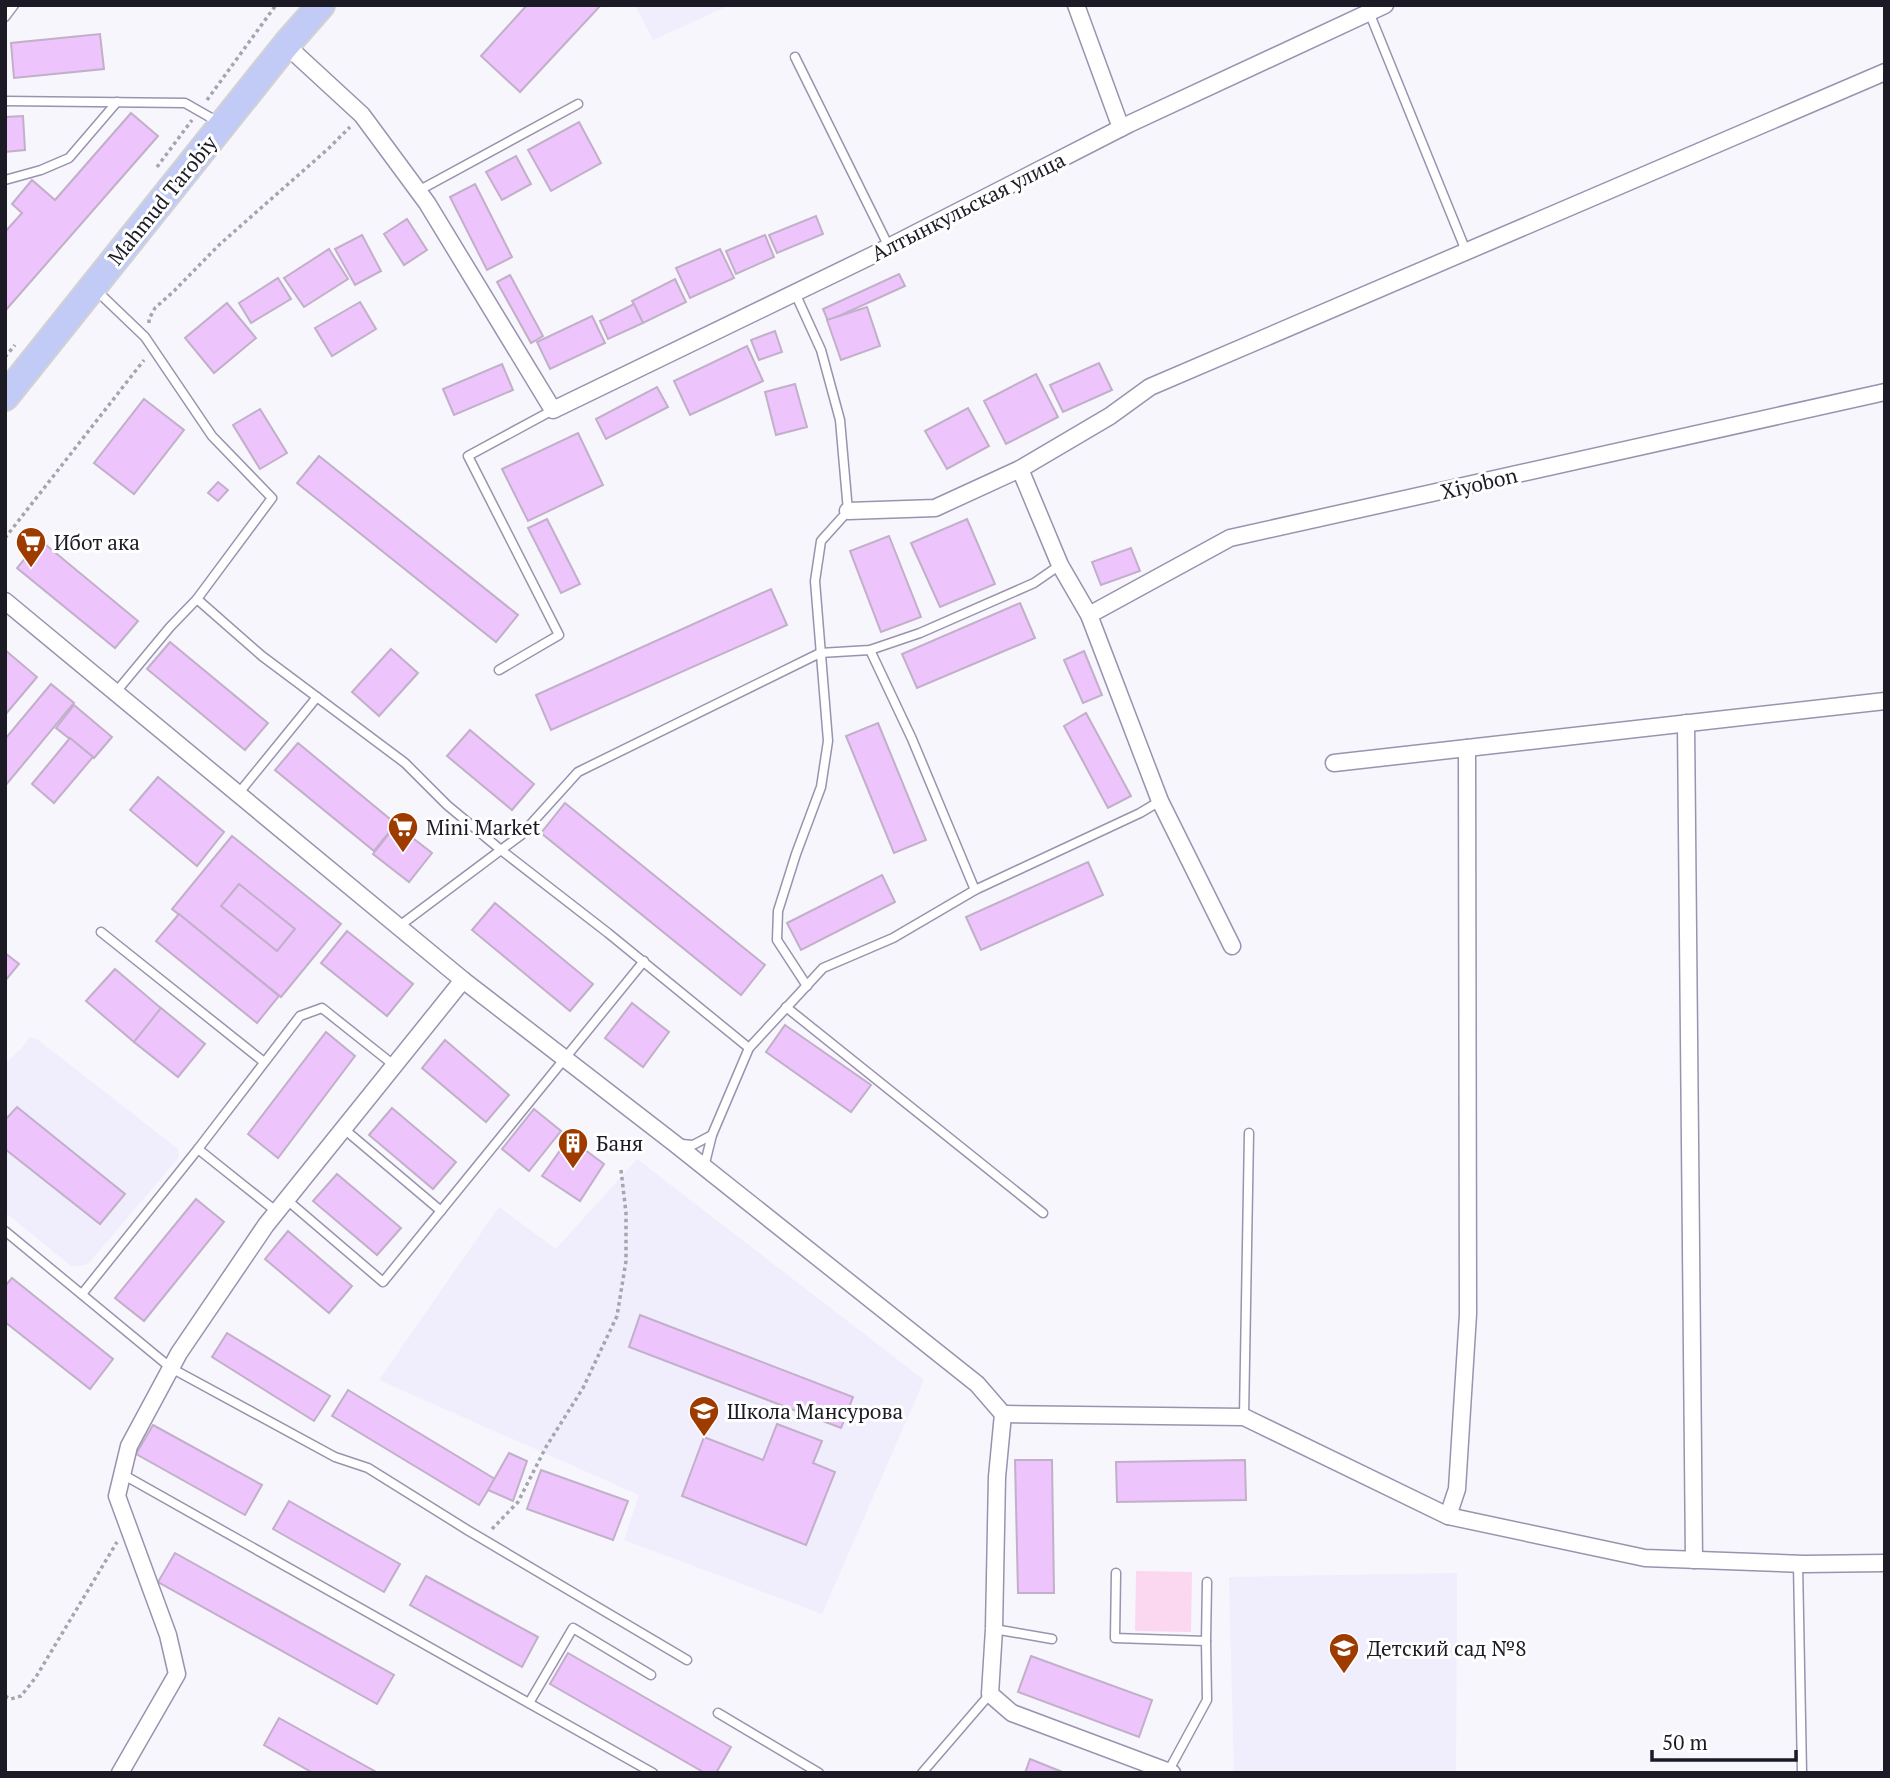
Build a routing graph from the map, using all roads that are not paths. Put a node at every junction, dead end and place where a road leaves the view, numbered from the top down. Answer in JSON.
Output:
{"nodes":[{"id":1,"x":14,"y":5,"type":"edge"},
{"id":2,"x":321,"y":5,"type":"edge"},
{"id":3,"x":1076,"y":5,"type":"edge"},
{"id":4,"x":1385,"y":5,"type":"edge"},
{"id":5,"x":1370,"y":12,"type":"junction"},
{"id":6,"x":5,"y":17,"type":"edge"},
{"id":7,"x":286,"y":45,"type":"junction"},
{"id":8,"x":795,"y":57,"type":"dead end"},
{"id":9,"x":1885,"y":72,"type":"edge"},
{"id":10,"x":5,"y":101,"type":"edge"},
{"id":11,"x":117,"y":102,"type":"junction"},
{"id":12,"x":578,"y":104,"type":"dead end"},
{"id":13,"x":222,"y":125,"type":"junction"},
{"id":14,"x":1121,"y":128,"type":"junction"},
{"id":15,"x":5,"y":180,"type":"edge"},
{"id":16,"x":418,"y":191,"type":"junction"},
{"id":17,"x":889,"y":247,"type":"junction"},
{"id":18,"x":1466,"y":251,"type":"junction"},
{"id":19,"x":93,"y":287,"type":"junction"},
{"id":20,"x":795,"y":293,"type":"junction"},
{"id":21,"x":1885,"y":392,"type":"edge"},
{"id":22,"x":5,"y":397,"type":"edge"},
{"id":23,"x":553,"y":410,"type":"junction"},
{"id":24,"x":1020,"y":469,"type":"junction"},
{"id":25,"x":848,"y":511,"type":"junction"},
{"id":26,"x":1060,"y":565,"type":"junction"},
{"id":27,"x":197,"y":599,"type":"junction"},
{"id":28,"x":5,"y":601,"type":"edge"},
{"id":29,"x":1089,"y":615,"type":"junction"},
{"id":30,"x":870,"y":650,"type":"junction"},
{"id":31,"x":820,"y":653,"type":"junction"},
{"id":32,"x":499,"y":670,"type":"dead end"},
{"id":33,"x":116,"y":692,"type":"junction"},
{"id":34,"x":317,"y":697,"type":"junction"},
{"id":35,"x":1885,"y":701,"type":"edge"},
{"id":36,"x":1686,"y":723,"type":"junction"},
{"id":37,"x":1467,"y":748,"type":"junction"},
{"id":38,"x":1334,"y":763,"type":"dead end"},
{"id":39,"x":238,"y":794,"type":"junction"},
{"id":40,"x":1160,"y":800,"type":"junction"},
{"id":41,"x":501,"y":850,"type":"junction"},
{"id":42,"x":975,"y":890,"type":"junction"},
{"id":43,"x":398,"y":928,"type":"junction"},
{"id":44,"x":101,"y":932,"type":"dead end"},
{"id":45,"x":1232,"y":946,"type":"dead end"},
{"id":46,"x":644,"y":961,"type":"junction"},
{"id":47,"x":463,"y":980,"type":"junction"},
{"id":48,"x":807,"y":986,"type":"junction"},
{"id":49,"x":786,"y":1007,"type":"junction"},
{"id":50,"x":749,"y":1048,"type":"junction"},
{"id":51,"x":565,"y":1059,"type":"junction"},
{"id":52,"x":264,"y":1062,"type":"junction"},
{"id":53,"x":394,"y":1066,"type":"junction"},
{"id":54,"x":344,"y":1129,"type":"junction"},
{"id":55,"x":1249,"y":1133,"type":"dead end"},
{"id":56,"x":712,"y":1135,"type":"junction"},
{"id":57,"x":674,"y":1143,"type":"junction"},
{"id":58,"x":198,"y":1149,"type":"junction"},
{"id":59,"x":704,"y":1167,"type":"junction"},
{"id":60,"x":282,"y":1206,"type":"junction"},
{"id":61,"x":441,"y":1211,"type":"junction"},
{"id":62,"x":1043,"y":1213,"type":"dead end"},
{"id":63,"x":5,"y":1231,"type":"edge"},
{"id":64,"x":82,"y":1294,"type":"junction"},
{"id":65,"x":172,"y":1368,"type":"junction"},
{"id":66,"x":1003,"y":1414,"type":"junction"},
{"id":67,"x":1244,"y":1417,"type":"junction"},
{"id":68,"x":122,"y":1474,"type":"junction"},
{"id":69,"x":1448,"y":1516,"type":"junction"},
{"id":70,"x":1694,"y":1560,"type":"junction"},
{"id":71,"x":1885,"y":1563,"type":"edge"},
{"id":72,"x":1798,"y":1564,"type":"junction"},
{"id":73,"x":1116,"y":1573,"type":"dead end"},
{"id":74,"x":1207,"y":1582,"type":"dead end"},
{"id":75,"x":994,"y":1629,"type":"junction"},
{"id":76,"x":1052,"y":1639,"type":"dead end"},
{"id":77,"x":1206,"y":1641,"type":"junction"},
{"id":78,"x":687,"y":1660,"type":"dead end"},
{"id":79,"x":651,"y":1675,"type":"dead end"},
{"id":80,"x":990,"y":1694,"type":"junction"},
{"id":81,"x":529,"y":1703,"type":"junction"},
{"id":82,"x":718,"y":1713,"type":"dead end"},
{"id":83,"x":1171,"y":1772,"type":"edge"},
{"id":84,"x":120,"y":1773,"type":"edge"},
{"id":85,"x":653,"y":1773,"type":"edge"},
{"id":86,"x":819,"y":1773,"type":"edge"},
{"id":87,"x":922,"y":1773,"type":"edge"},
{"id":88,"x":1802,"y":1773,"type":"edge"}],
"edges":[{"from":1,"to":6,"type":"lane"},
{"from":2,"to":7,"type":"main road","name":"Mahmud Tarobiy"},
{"from":3,"to":14,"type":"street"},
{"from":4,"to":5,"type":"street","name":"Алтынкульская улица"},
{"from":5,"to":14,"type":"street","name":"Алтынкульская улица"},
{"from":5,"to":18,"type":"lane"},
{"from":7,"to":13,"type":"main road","name":"Mahmud Tarobiy"},
{"from":7,"to":16,"type":"street"},
{"from":8,"to":17,"type":"lane"},
{"from":9,"to":18,"type":"street"},
{"from":10,"to":11,"type":"lane"},
{"from":11,"to":13,"type":"lane"},
{"from":11,"to":15,"type":"lane"},
{"from":12,"to":16,"type":"lane"},
{"from":13,"to":19,"type":"main road","name":"Mahmud Tarobiy"},
{"from":14,"to":17,"type":"street","name":"Алтынкульская улица"},
{"from":16,"to":23,"type":"street"},
{"from":17,"to":20,"type":"street","name":"Алтынкульская улица"},
{"from":18,"to":24,"type":"street"},
{"from":19,"to":22,"type":"main road","name":"Mahmud Tarobiy"},
{"from":19,"to":27,"type":"lane"},
{"from":20,"to":23,"type":"street","name":"Алтынкульская улица"},
{"from":20,"to":25,"type":"lane"},
{"from":21,"to":29,"type":"street","name":"Xiyobon"},
{"from":23,"to":32,"type":"lane"},
{"from":24,"to":25,"type":"street"},
{"from":24,"to":26,"type":"street"},
{"from":25,"to":31,"type":"lane"},
{"from":26,"to":29,"type":"street"},
{"from":26,"to":30,"type":"lane"},
{"from":27,"to":33,"type":"lane"},
{"from":27,"to":34,"type":"lane"},
{"from":28,"to":33,"type":"street"},
{"from":29,"to":40,"type":"street"},
{"from":30,"to":31,"type":"lane"},
{"from":30,"to":42,"type":"lane"},
{"from":31,"to":41,"type":"lane"},
{"from":31,"to":48,"type":"lane"},
{"from":33,"to":39,"type":"street"},
{"from":34,"to":39,"type":"lane"},
{"from":34,"to":41,"type":"lane"},
{"from":35,"to":36,"type":"street"},
{"from":36,"to":37,"type":"street"},
{"from":36,"to":70,"type":"street"},
{"from":37,"to":38,"type":"street"},
{"from":37,"to":69,"type":"street"},
{"from":39,"to":43,"type":"street"},
{"from":40,"to":42,"type":"lane"},
{"from":40,"to":45,"type":"street"},
{"from":41,"to":43,"type":"lane"},
{"from":41,"to":46,"type":"lane"},
{"from":42,"to":48,"type":"lane"},
{"from":43,"to":47,"type":"street"},
{"from":44,"to":52,"type":"lane"},
{"from":46,"to":50,"type":"lane"},
{"from":46,"to":51,"type":"lane"},
{"from":47,"to":51,"type":"street"},
{"from":47,"to":53,"type":"street"},
{"from":48,"to":49,"type":"lane"},
{"from":49,"to":50,"type":"lane"},
{"from":49,"to":62,"type":"lane"},
{"from":50,"to":56,"type":"lane"},
{"from":51,"to":57,"type":"street"},
{"from":51,"to":61,"type":"lane"},
{"from":52,"to":53,"type":"lane"},
{"from":52,"to":58,"type":"lane"},
{"from":53,"to":54,"type":"street"},
{"from":54,"to":60,"type":"street"},
{"from":54,"to":61,"type":"lane"},
{"from":55,"to":67,"type":"lane"},
{"from":56,"to":57,"type":"lane"},
{"from":56,"to":59,"type":"lane"},
{"from":57,"to":59,"type":"street"},
{"from":58,"to":60,"type":"lane"},
{"from":58,"to":64,"type":"lane"},
{"from":59,"to":66,"type":"street"},
{"from":60,"to":61,"type":"lane"},
{"from":60,"to":65,"type":"street"},
{"from":63,"to":64,"type":"lane"},
{"from":64,"to":65,"type":"lane"},
{"from":65,"to":68,"type":"street"},
{"from":65,"to":78,"type":"lane"},
{"from":66,"to":67,"type":"street"},
{"from":66,"to":75,"type":"street"},
{"from":67,"to":69,"type":"street"},
{"from":68,"to":81,"type":"lane"},
{"from":68,"to":84,"type":"street"},
{"from":69,"to":70,"type":"street"},
{"from":70,"to":72,"type":"street"},
{"from":71,"to":72,"type":"street"},
{"from":72,"to":88,"type":"lane"},
{"from":73,"to":77,"type":"lane"},
{"from":74,"to":77,"type":"lane"},
{"from":75,"to":76,"type":"lane"},
{"from":75,"to":80,"type":"street"},
{"from":77,"to":83,"type":"lane"},
{"from":79,"to":81,"type":"lane"},
{"from":80,"to":83,"type":"street"},
{"from":80,"to":87,"type":"lane"},
{"from":81,"to":85,"type":"lane"},
{"from":82,"to":86,"type":"lane"}]}
